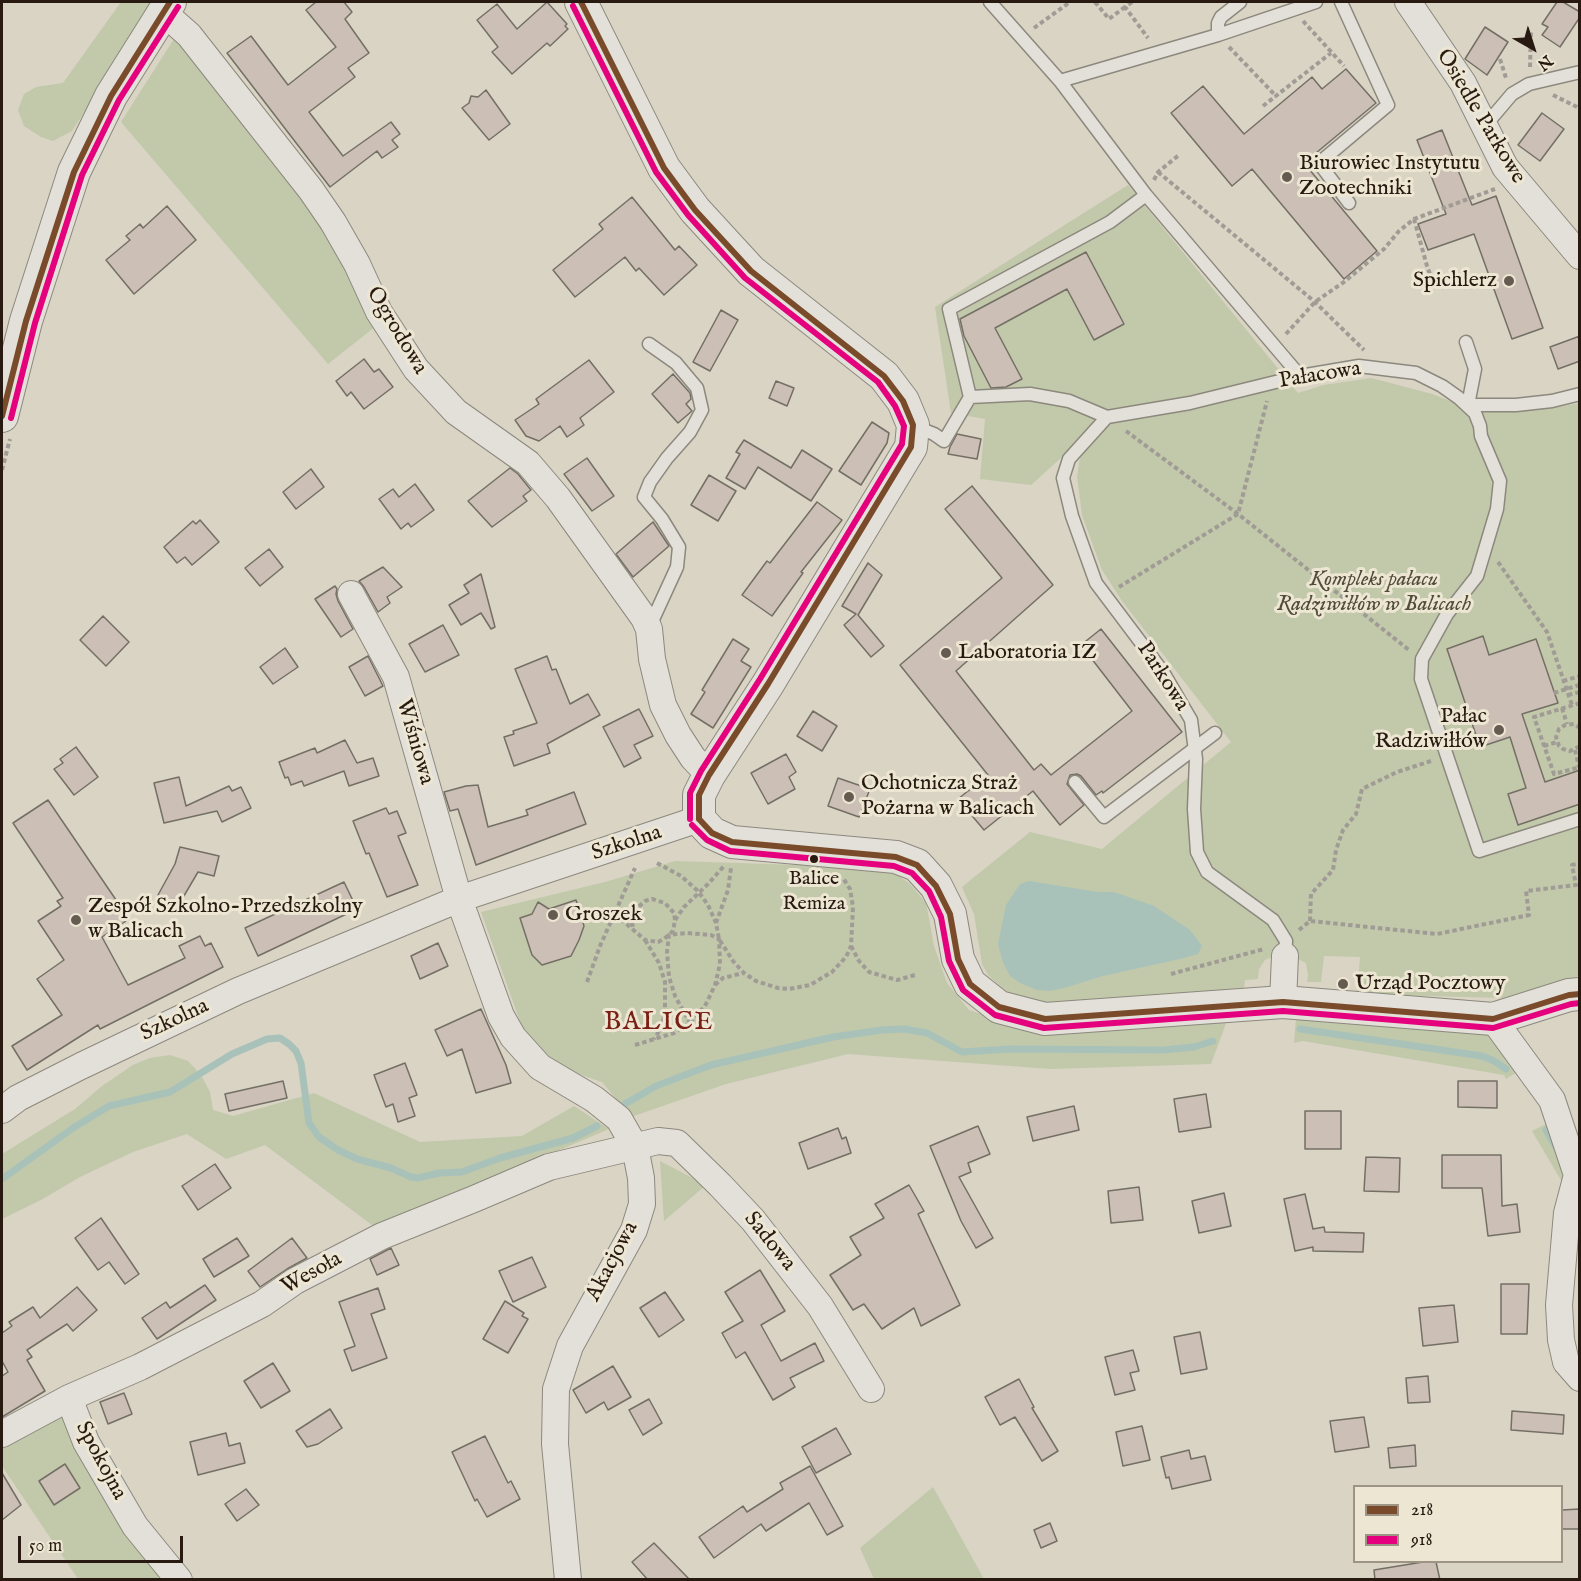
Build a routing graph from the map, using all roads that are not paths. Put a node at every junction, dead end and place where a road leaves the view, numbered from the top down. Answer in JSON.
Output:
{"nodes":[{"id":1,"x":581,"y":2,"type":"edge"},
{"id":2,"x":990,"y":2,"type":"edge"},
{"id":3,"x":1240,"y":2,"type":"edge"},
{"id":4,"x":1316,"y":2,"type":"edge"},
{"id":5,"x":1341,"y":2,"type":"edge"},
{"id":6,"x":1408,"y":2,"type":"edge"},
{"id":7,"x":167,"y":7,"type":"edge"},
{"id":8,"x":1218,"y":35,"type":"junction"},
{"id":9,"x":1580,"y":72,"type":"edge"},
{"id":10,"x":1060,"y":81,"type":"junction"},
{"id":11,"x":1484,"y":127,"type":"junction"},
{"id":12,"x":1146,"y":195,"type":"junction"},
{"id":13,"x":1349,"y":203,"type":"dead end"},
{"id":14,"x":1580,"y":256,"type":"edge"},
{"id":15,"x":1466,"y":342,"type":"dead end"},
{"id":16,"x":649,"y":344,"type":"dead end"},
{"id":17,"x":1300,"y":376,"type":"junction"},
{"id":18,"x":1580,"y":394,"type":"edge"},
{"id":19,"x":970,"y":397,"type":"junction"},
{"id":20,"x":1468,"y":405,"type":"junction"},
{"id":21,"x":2,"y":416,"type":"edge"},
{"id":22,"x":1107,"y":417,"type":"junction"},
{"id":23,"x":913,"y":425,"type":"junction"},
{"id":24,"x":351,"y":594,"type":"dead end"},
{"id":25,"x":649,"y":629,"type":"junction"},
{"id":26,"x":1215,"y":733,"type":"dead end"},
{"id":27,"x":1195,"y":748,"type":"junction"},
{"id":28,"x":709,"y":775,"type":"junction"},
{"id":29,"x":1075,"y":783,"type":"dead end"},
{"id":30,"x":699,"y":819,"type":"junction"},
{"id":31,"x":1580,"y":819,"type":"edge"},
{"id":32,"x":459,"y":899,"type":"junction"},
{"id":33,"x":1286,"y":948,"type":"joint"},
{"id":34,"x":1580,"y":994,"type":"edge"},
{"id":35,"x":1283,"y":1002,"type":"junction"},
{"id":36,"x":1493,"y":1019,"type":"junction"},
{"id":37,"x":2,"y":1110,"type":"edge"},
{"id":38,"x":635,"y":1147,"type":"junction"},
{"id":39,"x":1580,"y":1378,"type":"edge"},
{"id":40,"x":871,"y":1389,"type":"dead end"},
{"id":41,"x":69,"y":1398,"type":"junction"},
{"id":42,"x":2,"y":1434,"type":"edge"},
{"id":43,"x":179,"y":1580,"type":"edge"},
{"id":44,"x":568,"y":1580,"type":"edge"}],
"edges":[{"from":1,"to":23,"type":"street"},
{"from":2,"to":10,"type":"lane"},
{"from":3,"to":8,"type":"lane"},
{"from":4,"to":8,"type":"lane"},
{"from":5,"to":13,"type":"lane"},
{"from":6,"to":11,"type":"street","name":"Osiedle Parkowe"},
{"from":7,"to":21,"type":"street"},
{"from":7,"to":25,"type":"street","name":"Ogrodowa"},
{"from":8,"to":10,"type":"lane"},
{"from":9,"to":11,"type":"lane"},
{"from":10,"to":12,"type":"lane"},
{"from":11,"to":14,"type":"street","name":"Osiedle Parkowe"},
{"from":12,"to":17,"type":"lane"},
{"from":12,"to":19,"type":"lane"},
{"from":15,"to":20,"type":"lane"},
{"from":16,"to":25,"type":"lane"},
{"from":17,"to":20,"type":"lane","name":"Pałacowa"},
{"from":17,"to":22,"type":"lane","name":"Pałacowa"},
{"from":18,"to":20,"type":"lane"},
{"from":19,"to":22,"type":"lane"},
{"from":19,"to":23,"type":"lane"},
{"from":20,"to":31,"type":"lane","name":"Pałacowa"},
{"from":22,"to":27,"type":"lane","name":"Parkowa"},
{"from":23,"to":28,"type":"street"},
{"from":24,"to":32,"type":"street","name":"Wiśniowa"},
{"from":25,"to":28,"type":"street","name":"Ogrodowa"},
{"from":26,"to":27,"type":"lane"},
{"from":27,"to":29,"type":"lane"},
{"from":27,"to":33,"type":"lane","name":"Parkowa"},
{"from":28,"to":30,"type":"street"},
{"from":30,"to":32,"type":"street","name":"Szkolna"},
{"from":30,"to":35,"type":"street"},
{"from":32,"to":37,"type":"street","name":"Szkolna"},
{"from":32,"to":38,"type":"street","name":"Akacjowa"},
{"from":33,"to":35,"type":"street"},
{"from":34,"to":36,"type":"street"},
{"from":35,"to":36,"type":"street"},
{"from":36,"to":39,"type":"street"},
{"from":38,"to":40,"type":"street","name":"Sadowa"},
{"from":38,"to":41,"type":"street","name":"Wesoła"},
{"from":38,"to":44,"type":"street","name":"Akacjowa"},
{"from":41,"to":42,"type":"street","name":"Wesoła"},
{"from":41,"to":43,"type":"street","name":"Spokojna"}]}
